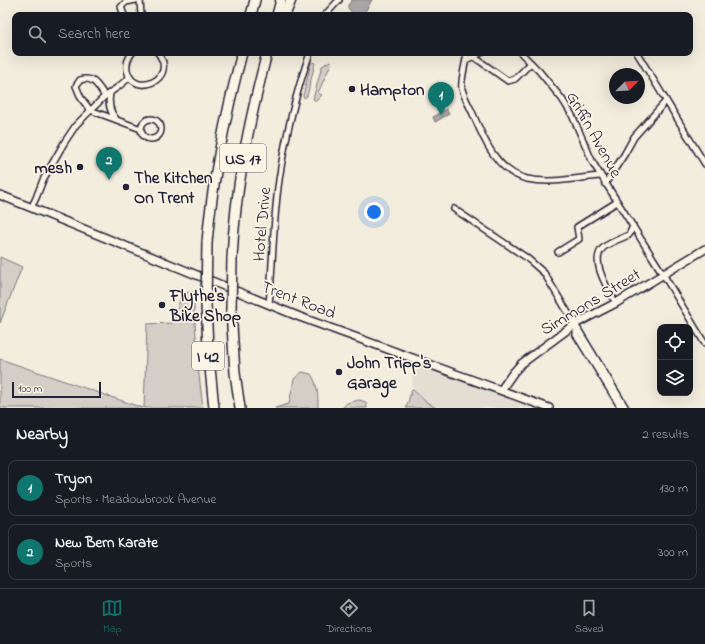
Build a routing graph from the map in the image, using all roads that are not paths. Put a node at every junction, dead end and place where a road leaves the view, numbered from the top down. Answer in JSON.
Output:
{"nodes":[{"id":1,"x":136,"y":0,"type":"edge"},
{"id":2,"x":140,"y":0,"type":"edge"},
{"id":3,"x":250,"y":0,"type":"edge"},
{"id":4,"x":255,"y":0,"type":"edge"},
{"id":5,"x":281,"y":0,"type":"edge"},
{"id":6,"x":291,"y":0,"type":"edge"},
{"id":7,"x":339,"y":0,"type":"edge"},
{"id":8,"x":123,"y":12,"type":"edge"},
{"id":9,"x":141,"y":12,"type":"edge"},
{"id":10,"x":248,"y":12,"type":"edge"},
{"id":11,"x":252,"y":12,"type":"edge"},
{"id":12,"x":280,"y":12,"type":"edge"},
{"id":13,"x":282,"y":12,"type":"edge"},
{"id":14,"x":328,"y":12,"type":"edge"},
{"id":15,"x":130,"y":56,"type":"edge"},
{"id":16,"x":160,"y":56,"type":"edge"},
{"id":17,"x":240,"y":56,"type":"edge"},
{"id":18,"x":309,"y":56,"type":"edge"},
{"id":19,"x":467,"y":56,"type":"edge"},
{"id":20,"x":524,"y":56,"type":"edge"},
{"id":21,"x":639,"y":56,"type":"edge"},
{"id":22,"x":268,"y":57,"type":"edge"},
{"id":23,"x":474,"y":57,"type":"joint"},
{"id":24,"x":466,"y":60,"type":"junction"},
{"id":25,"x":531,"y":63,"type":"junction"},
{"id":26,"x":130,"y":77,"type":"junction"},
{"id":27,"x":110,"y":93,"type":"junction"},
{"id":28,"x":105,"y":96,"type":"junction"},
{"id":29,"x":666,"y":101,"type":"junction"},
{"id":30,"x":90,"y":110,"type":"junction"},
{"id":31,"x":117,"y":120,"type":"junction"},
{"id":32,"x":141,"y":129,"type":"junction"},
{"id":33,"x":705,"y":164,"type":"edge"},
{"id":34,"x":600,"y":176,"type":"junction"},
{"id":35,"x":605,"y":184,"type":"junction"},
{"id":36,"x":0,"y":195,"type":"edge"},
{"id":37,"x":617,"y":202,"type":"junction"},
{"id":38,"x":31,"y":208,"type":"junction"},
{"id":39,"x":454,"y":209,"type":"dead end"},
{"id":40,"x":632,"y":226,"type":"junction"},
{"id":41,"x":705,"y":249,"type":"edge"},
{"id":42,"x":558,"y":252,"type":"dead end"},
{"id":43,"x":663,"y":274,"type":"junction"},
{"id":44,"x":616,"y":303,"type":"junction"},
{"id":45,"x":269,"y":304,"type":"junction"},
{"id":46,"x":575,"y":324,"type":"junction"},
{"id":47,"x":705,"y":344,"type":"edge"},
{"id":48,"x":501,"y":390,"type":"junction"},
{"id":49,"x":214,"y":408,"type":"edge"},
{"id":50,"x":240,"y":408,"type":"edge"},
{"id":51,"x":549,"y":408,"type":"edge"},
{"id":52,"x":621,"y":408,"type":"edge"},
{"id":53,"x":626,"y":408,"type":"edge"}],
"edges":[{"from":1,"to":8,"type":"street"},
{"from":2,"to":9,"type":"street"},
{"from":3,"to":10,"type":"highway"},
{"from":4,"to":11,"type":"highway"},
{"from":5,"to":12,"type":"highway"},
{"from":6,"to":13,"type":"highway"},
{"from":7,"to":14,"type":"street"},
{"from":15,"to":26,"type":"street"},
{"from":16,"to":26,"type":"street"},
{"from":17,"to":49,"type":"highway","number":"I 42","bridge":true},
{"from":18,"to":45,"type":"street","name":"Hotel Drive"},
{"from":19,"to":24,"type":"street"},
{"from":20,"to":25,"type":"street","name":"Griffin Avenue"},
{"from":21,"to":29,"type":"street"},
{"from":22,"to":50,"type":"highway","number":"US 17","bridge":true},
{"from":23,"to":24,"type":"street"},
{"from":23,"to":25,"type":"street"},
{"from":24,"to":34,"type":"street"},
{"from":25,"to":34,"type":"street","name":"Griffin Avenue"},
{"from":26,"to":27,"type":"street"},
{"from":27,"to":28,"type":"street"},
{"from":27,"to":31,"type":"street"},
{"from":28,"to":30,"type":"street"},
{"from":28,"to":30,"type":"street"},
{"from":29,"to":33,"type":"street"},
{"from":29,"to":35,"type":"street"},
{"from":30,"to":31,"type":"street"},
{"from":30,"to":38,"type":"street"},
{"from":31,"to":32,"type":"street"},
{"from":32,"to":32,"type":"street"},
{"from":34,"to":35,"type":"street","name":"Griffin Avenue"},
{"from":35,"to":37,"type":"street","name":"Griffin Avenue"},
{"from":36,"to":38,"type":"street","name":"Trent Road"},
{"from":37,"to":40,"type":"street","name":"Griffin Avenue"},
{"from":37,"to":42,"type":"street","name":"Griffin Avenue"},
{"from":38,"to":45,"type":"street","name":"Trent Road"},
{"from":39,"to":46,"type":"street"},
{"from":40,"to":43,"type":"street","name":"Griffin Avenue"},
{"from":40,"to":44,"type":"street"},
{"from":41,"to":43,"type":"street","name":"Simmons Street"},
{"from":43,"to":44,"type":"street","name":"Simmons Street"},
{"from":43,"to":47,"type":"street","name":"Griffin Avenue"},
{"from":44,"to":46,"type":"street","name":"Simmons Street"},
{"from":45,"to":48,"type":"street","name":"Trent Road"},
{"from":46,"to":48,"type":"street","name":"Simmons Street"},
{"from":46,"to":52,"type":"street"},
{"from":46,"to":53,"type":"street"},
{"from":48,"to":51,"type":"street","name":"Trent Road"}]}
